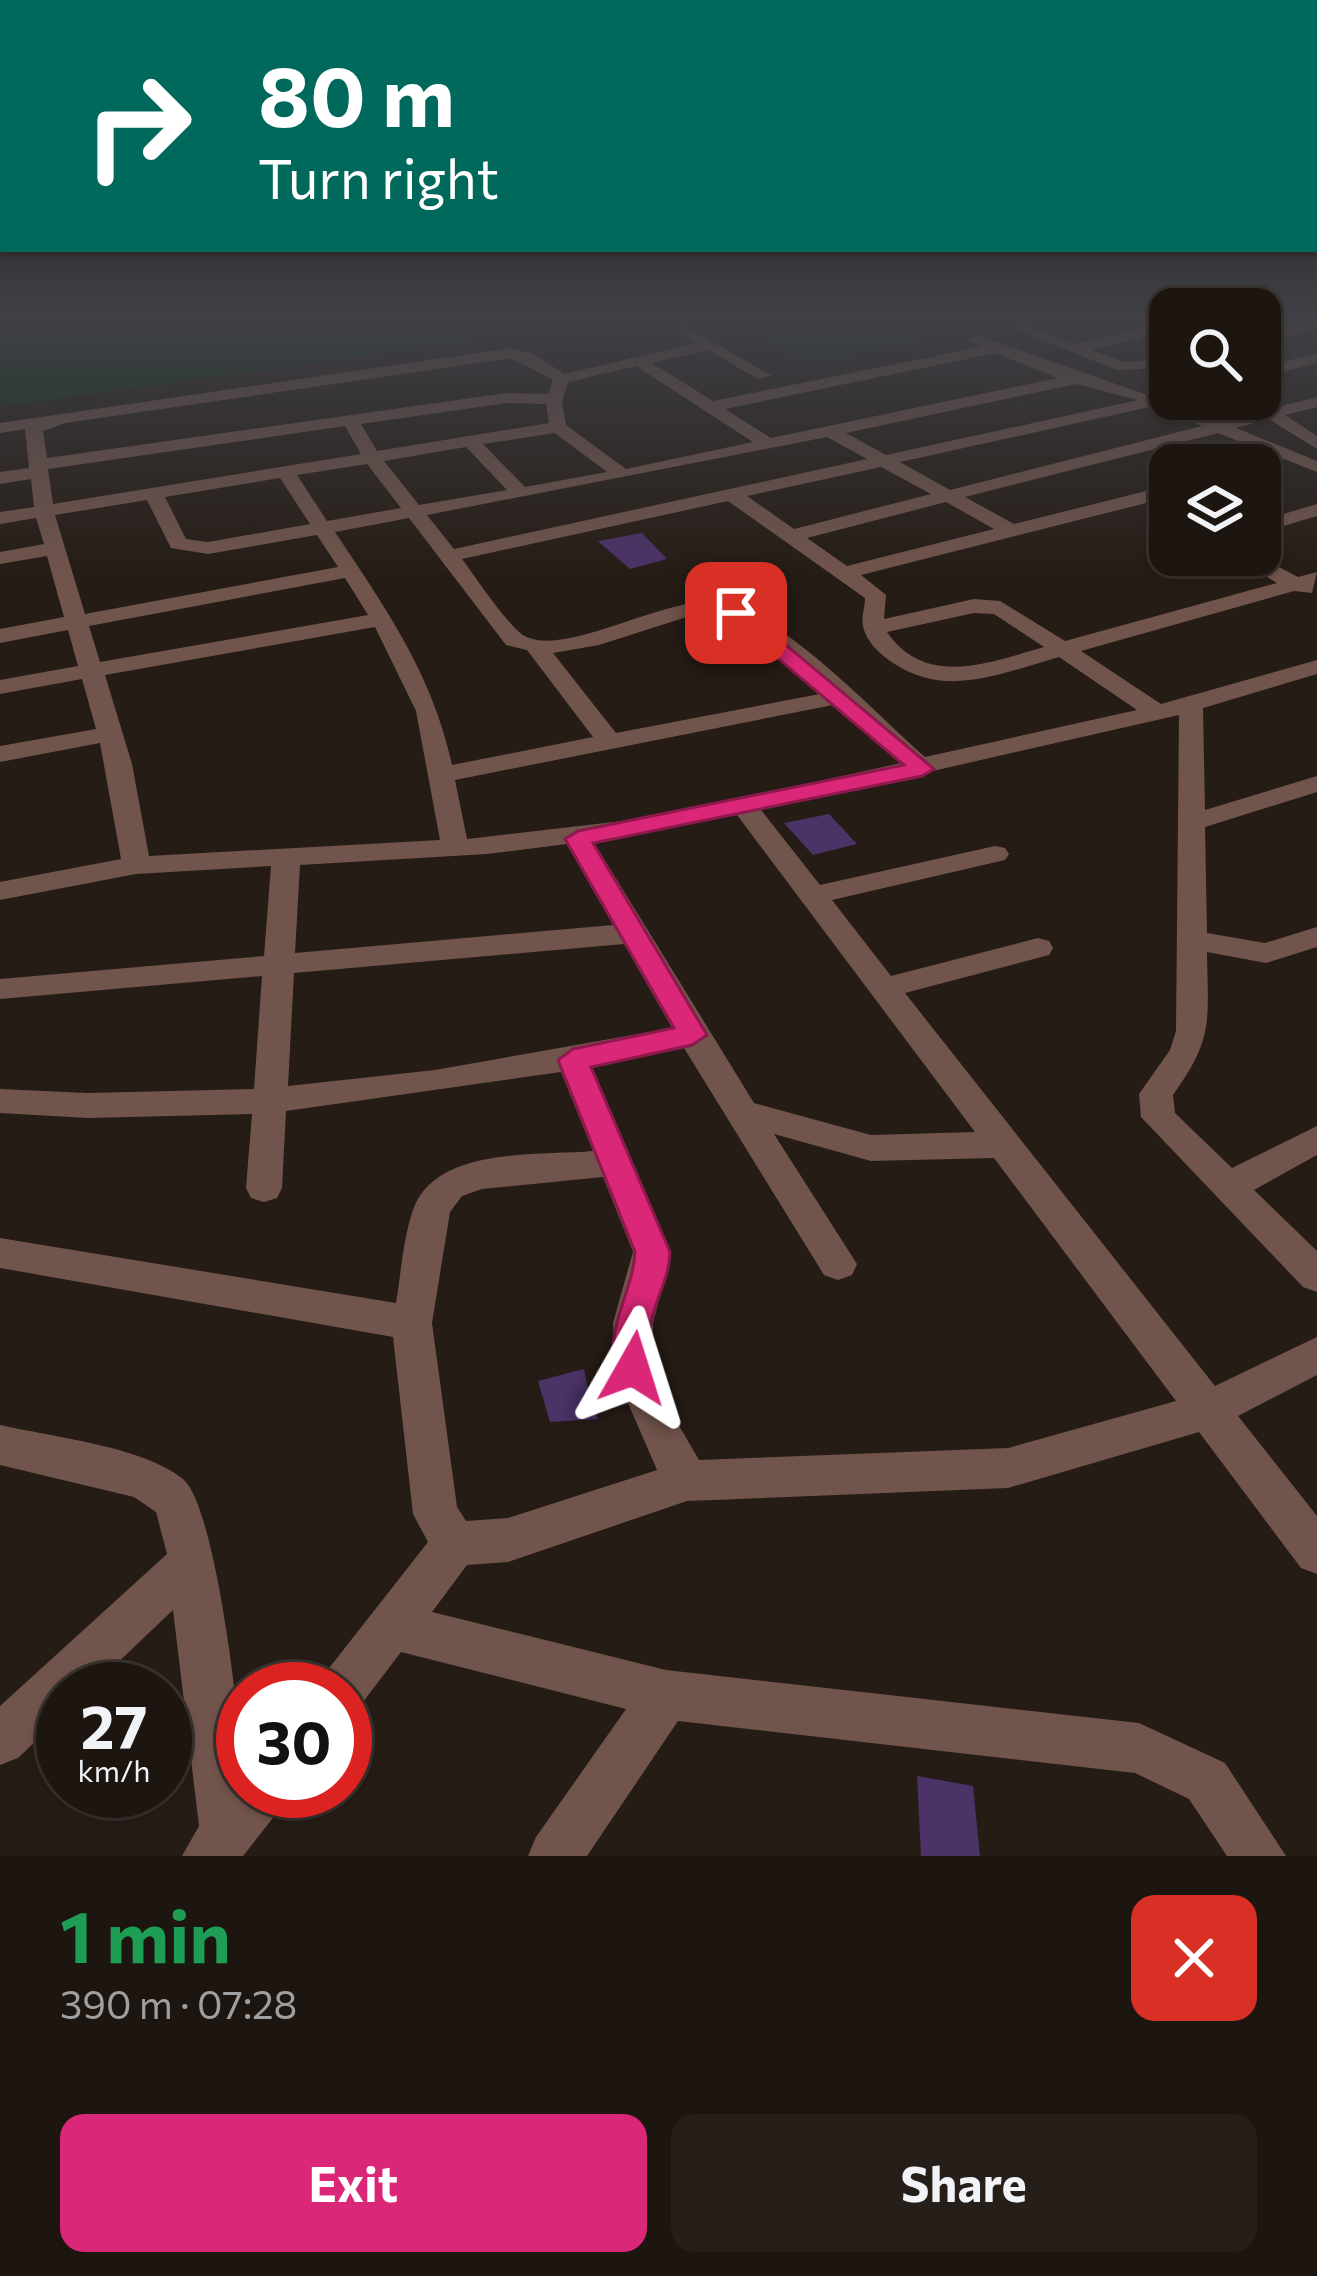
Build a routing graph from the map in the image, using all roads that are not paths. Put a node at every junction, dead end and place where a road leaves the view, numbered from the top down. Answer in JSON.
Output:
{"nodes":[{"id":1,"x":324,"y":403,"type":"edge"},
{"id":2,"x":379,"y":403,"type":"edge"},
{"id":3,"x":555,"y":403,"type":"edge"},
{"id":4,"x":703,"y":403,"type":"edge"},
{"id":5,"x":731,"y":403,"type":"edge"},
{"id":6,"x":910,"y":403,"type":"edge"},
{"id":7,"x":971,"y":403,"type":"edge"},
{"id":8,"x":1149,"y":403,"type":"edge"},
{"id":9,"x":1315,"y":403,"type":"edge"},
{"id":10,"x":710,"y":407,"type":"junction"},
{"id":11,"x":288,"y":408,"type":"junction"},
{"id":12,"x":102,"y":412,"type":"junction"},
{"id":13,"x":927,"y":412,"type":"junction"},
{"id":14,"x":1281,"y":412,"type":"edge"},
{"id":15,"x":62,"y":418,"type":"junction"},
{"id":16,"x":200,"y":420,"type":"junction"},
{"id":17,"x":1204,"y":420,"type":"edge"},
{"id":18,"x":1249,"y":420,"type":"edge"},
{"id":19,"x":1281,"y":420,"type":"edge"},
{"id":20,"x":351,"y":422,"type":"junction"},
{"id":21,"x":1058,"y":423,"type":"junction"},
{"id":22,"x":558,"y":427,"type":"junction"},
{"id":23,"x":1222,"y":427,"type":"junction"},
{"id":24,"x":0,"y":428,"type":"edge"},
{"id":25,"x":831,"y":432,"type":"junction"},
{"id":26,"x":471,"y":442,"type":"junction"},
{"id":27,"x":1317,"y":444,"type":"edge"},
{"id":28,"x":769,"y":445,"type":"junction"},
{"id":29,"x":121,"y":453,"type":"junction"},
{"id":30,"x":1121,"y":453,"type":"junction"},
{"id":31,"x":374,"y":459,"type":"junction"},
{"id":32,"x":887,"y":463,"type":"junction"},
{"id":33,"x":1149,"y":466,"type":"edge"},
{"id":34,"x":1317,"y":467,"type":"edge"},
{"id":35,"x":36,"y":469,"type":"junction"},
{"id":36,"x":286,"y":473,"type":"junction"},
{"id":37,"x":623,"y":475,"type":"junction"},
{"id":38,"x":0,"y":478,"type":"edge"},
{"id":39,"x":521,"y":493,"type":"junction"},
{"id":40,"x":154,"y":494,"type":"junction"},
{"id":41,"x":947,"y":496,"type":"junction"},
{"id":42,"x":1149,"y":496,"type":"edge"},
{"id":43,"x":735,"y":497,"type":"junction"},
{"id":44,"x":1133,"y":500,"type":"junction"},
{"id":45,"x":1149,"y":508,"type":"edge"},
{"id":46,"x":1317,"y":510,"type":"edge"},
{"id":47,"x":44,"y":511,"type":"junction"},
{"id":48,"x":416,"y":511,"type":"junction"},
{"id":49,"x":0,"y":518,"type":"edge"},
{"id":50,"x":1281,"y":521,"type":"edge"},
{"id":51,"x":322,"y":528,"type":"junction"},
{"id":52,"x":1012,"y":531,"type":"junction"},
{"id":53,"x":791,"y":536,"type":"junction"},
{"id":54,"x":56,"y":548,"type":"junction"},
{"id":55,"x":450,"y":556,"type":"junction"},
{"id":56,"x":0,"y":558,"type":"edge"},
{"id":57,"x":351,"y":572,"type":"junction"},
{"id":58,"x":1281,"y":573,"type":"edge"},
{"id":59,"x":844,"y":574,"type":"junction"},
{"id":60,"x":1310,"y":586,"type":"edge"},
{"id":61,"x":382,"y":619,"type":"junction"},
{"id":62,"x":80,"y":624,"type":"junction"},
{"id":63,"x":876,"y":628,"type":"junction"},
{"id":64,"x":0,"y":636,"type":"edge"},
{"id":65,"x":536,"y":647,"type":"junction"},
{"id":66,"x":1063,"y":650,"type":"junction"},
{"id":67,"x":1317,"y":667,"type":"edge"},
{"id":68,"x":94,"y":672,"type":"junction"},
{"id":69,"x":0,"y":687,"type":"edge"},
{"id":70,"x":839,"y":697,"type":"junction"},
{"id":71,"x":1190,"y":704,"type":"junction"},
{"id":72,"x":1158,"y":713,"type":"junction"},
{"id":73,"x":111,"y":734,"type":"junction"},
{"id":74,"x":610,"y":742,"type":"junction"},
{"id":75,"x":0,"y":754,"type":"edge"},
{"id":76,"x":922,"y":769,"type":"junction"},
{"id":77,"x":440,"y":775,"type":"junction"},
{"id":78,"x":1317,"y":784,"type":"edge"},
{"id":79,"x":746,"y":808,"type":"junction"},
{"id":80,"x":1191,"y":824,"type":"junction"},
{"id":81,"x":578,"y":839,"type":"junction"},
{"id":82,"x":455,"y":848,"type":"junction"},
{"id":83,"x":994,"y":854,"type":"dead end"},
{"id":84,"x":286,"y":857,"type":"junction"},
{"id":85,"x":136,"y":865,"type":"junction"},
{"id":86,"x":5,"y":894,"type":"edge"},
{"id":87,"x":813,"y":896,"type":"junction"},
{"id":88,"x":636,"y":934,"type":"junction"},
{"id":89,"x":1317,"y":937,"type":"edge"},
{"id":90,"x":1192,"y":940,"type":"junction"},
{"id":91,"x":1038,"y":948,"type":"dead end"},
{"id":92,"x":275,"y":965,"type":"junction"},
{"id":93,"x":0,"y":988,"type":"edge"},
{"id":94,"x":884,"y":988,"type":"junction"},
{"id":95,"x":692,"y":1035,"type":"junction"},
{"id":96,"x":573,"y":1060,"type":"junction"},
{"id":97,"x":0,"y":1101,"type":"edge"},
{"id":98,"x":266,"y":1101,"type":"junction"},
{"id":99,"x":742,"y":1113,"type":"junction"},
{"id":100,"x":1317,"y":1138,"type":"edge"},
{"id":101,"x":1005,"y":1145,"type":"junction"},
{"id":102,"x":619,"y":1162,"type":"junction"},
{"id":103,"x":264,"y":1188,"type":"dead end"},
{"id":104,"x":1226,"y":1188,"type":"junction"},
{"id":105,"x":0,"y":1253,"type":"edge"},
{"id":106,"x":838,"y":1264,"type":"dead end"},
{"id":107,"x":1317,"y":1276,"type":"edge"},
{"id":108,"x":412,"y":1323,"type":"junction"},
{"id":109,"x":1317,"y":1355,"type":"edge"},
{"id":110,"x":1208,"y":1410,"type":"junction"},
{"id":111,"x":0,"y":1445,"type":"edge"},
{"id":112,"x":687,"y":1481,"type":"junction"},
{"id":113,"x":455,"y":1544,"type":"junction"},
{"id":114,"x":1317,"y":1552,"type":"edge"},
{"id":115,"x":190,"y":1563,"type":"junction"},
{"id":116,"x":394,"y":1626,"type":"junction"},
{"id":117,"x":365,"y":1662,"type":"edge"},
{"id":118,"x":665,"y":1696,"type":"junction"},
{"id":119,"x":0,"y":1740,"type":"edge"},
{"id":120,"x":240,"y":1818,"type":"edge"},
{"id":121,"x":218,"y":1845,"type":"edge"},
{"id":122,"x":555,"y":1856,"type":"edge"},
{"id":123,"x":1258,"y":1856,"type":"edge"}],
"edges":[{"from":1,"to":11,"type":"street"},
{"from":2,"to":20,"type":"street"},
{"from":3,"to":22,"type":"street"},
{"from":4,"to":10,"type":"street"},
{"from":5,"to":10,"type":"street"},
{"from":6,"to":13,"type":"street"},
{"from":7,"to":13,"type":"street"},
{"from":8,"to":21,"type":"street"},
{"from":9,"to":14,"type":"street"},
{"from":10,"to":28,"type":"street"},
{"from":11,"to":16,"type":"street"},
{"from":11,"to":16,"type":"street"},
{"from":11,"to":20,"type":"street"},
{"from":12,"to":15,"type":"street"},
{"from":12,"to":16,"type":"street"},
{"from":12,"to":29,"type":"street"},
{"from":13,"to":25,"type":"street"},
{"from":15,"to":24,"type":"street"},
{"from":15,"to":35,"type":"street"},
{"from":16,"to":29,"type":"street"},
{"from":17,"to":23,"type":"street"},
{"from":18,"to":23,"type":"street"},
{"from":19,"to":27,"type":"street"},
{"from":20,"to":31,"type":"street"},
{"from":21,"to":30,"type":"street"},
{"from":21,"to":32,"type":"street"},
{"from":22,"to":26,"type":"street"},
{"from":22,"to":37,"type":"street"},
{"from":23,"to":30,"type":"street"},
{"from":23,"to":34,"type":"street"},
{"from":25,"to":28,"type":"street"},
{"from":25,"to":32,"type":"street"},
{"from":26,"to":31,"type":"street"},
{"from":26,"to":39,"type":"street"},
{"from":28,"to":37,"type":"street"},
{"from":29,"to":35,"type":"street"},
{"from":30,"to":33,"type":"street"},
{"from":30,"to":41,"type":"street"},
{"from":31,"to":36,"type":"street"},
{"from":31,"to":48,"type":"street"},
{"from":32,"to":41,"type":"street"},
{"from":32,"to":43,"type":"street"},
{"from":35,"to":38,"type":"street"},
{"from":35,"to":47,"type":"street"},
{"from":36,"to":40,"type":"street"},
{"from":36,"to":51,"type":"street"},
{"from":37,"to":39,"type":"street"},
{"from":39,"to":48,"type":"street"},
{"from":40,"to":47,"type":"street"},
{"from":40,"to":51,"type":"street"},
{"from":41,"to":52,"type":"street"},
{"from":41,"to":53,"type":"street"},
{"from":42,"to":44,"type":"street"},
{"from":43,"to":53,"type":"street"},
{"from":43,"to":55,"type":"street"},
{"from":44,"to":45,"type":"street"},
{"from":44,"to":52,"type":"street"},
{"from":46,"to":50,"type":"street"},
{"from":47,"to":49,"type":"street"},
{"from":47,"to":54,"type":"street"},
{"from":48,"to":51,"type":"street"},
{"from":48,"to":55,"type":"street"},
{"from":51,"to":57,"type":"street"},
{"from":52,"to":59,"type":"street"},
{"from":53,"to":59,"type":"street"},
{"from":54,"to":56,"type":"street"},
{"from":54,"to":62,"type":"street"},
{"from":55,"to":65,"type":"street"},
{"from":57,"to":61,"type":"street"},
{"from":57,"to":62,"type":"street"},
{"from":58,"to":60,"type":"street"},
{"from":59,"to":63,"type":"street"},
{"from":60,"to":66,"type":"street"},
{"from":61,"to":68,"type":"street"},
{"from":61,"to":77,"type":"street"},
{"from":62,"to":64,"type":"street"},
{"from":62,"to":68,"type":"street"},
{"from":63,"to":66,"type":"street"},
{"from":63,"to":66,"type":"street"},
{"from":65,"to":70,"type":"street"},
{"from":65,"to":74,"type":"street"},
{"from":66,"to":72,"type":"street"},
{"from":67,"to":71,"type":"street"},
{"from":68,"to":69,"type":"street"},
{"from":68,"to":73,"type":"street"},
{"from":70,"to":74,"type":"street"},
{"from":70,"to":76,"type":"street"},
{"from":71,"to":72,"type":"street"},
{"from":71,"to":80,"type":"street"},
{"from":72,"to":76,"type":"street"},
{"from":73,"to":75,"type":"street"},
{"from":73,"to":85,"type":"street"},
{"from":74,"to":77,"type":"street"},
{"from":76,"to":79,"type":"street"},
{"from":77,"to":82,"type":"street"},
{"from":78,"to":80,"type":"street"},
{"from":79,"to":81,"type":"street"},
{"from":79,"to":87,"type":"street"},
{"from":80,"to":90,"type":"street"},
{"from":81,"to":82,"type":"street"},
{"from":81,"to":88,"type":"street"},
{"from":82,"to":84,"type":"street"},
{"from":83,"to":87,"type":"street"},
{"from":84,"to":85,"type":"street"},
{"from":84,"to":92,"type":"street"},
{"from":85,"to":86,"type":"street"},
{"from":87,"to":94,"type":"street"},
{"from":88,"to":92,"type":"street"},
{"from":88,"to":95,"type":"street"},
{"from":89,"to":90,"type":"street"},
{"from":90,"to":104,"type":"street"},
{"from":91,"to":94,"type":"street"},
{"from":92,"to":93,"type":"street"},
{"from":92,"to":98,"type":"street"},
{"from":94,"to":101,"type":"street"},
{"from":95,"to":96,"type":"street"},
{"from":95,"to":99,"type":"street"},
{"from":96,"to":98,"type":"street"},
{"from":96,"to":102,"type":"street"},
{"from":97,"to":98,"type":"street"},
{"from":98,"to":103,"type":"street"},
{"from":99,"to":101,"type":"street"},
{"from":99,"to":106,"type":"street"},
{"from":100,"to":104,"type":"street"},
{"from":101,"to":110,"type":"street"},
{"from":102,"to":108,"type":"street"},
{"from":102,"to":112,"type":"street"},
{"from":104,"to":107,"type":"street"},
{"from":105,"to":108,"type":"street"},
{"from":108,"to":113,"type":"street"},
{"from":109,"to":110,"type":"street"},
{"from":110,"to":112,"type":"street"},
{"from":110,"to":114,"type":"street"},
{"from":111,"to":115,"type":"street"},
{"from":112,"to":113,"type":"street"},
{"from":113,"to":116,"type":"street"},
{"from":115,"to":119,"type":"street"},
{"from":115,"to":121,"type":"street"},
{"from":116,"to":117,"type":"street"},
{"from":116,"to":118,"type":"street"},
{"from":118,"to":122,"type":"street"},
{"from":118,"to":123,"type":"street"},
{"from":120,"to":121,"type":"street"}]}
